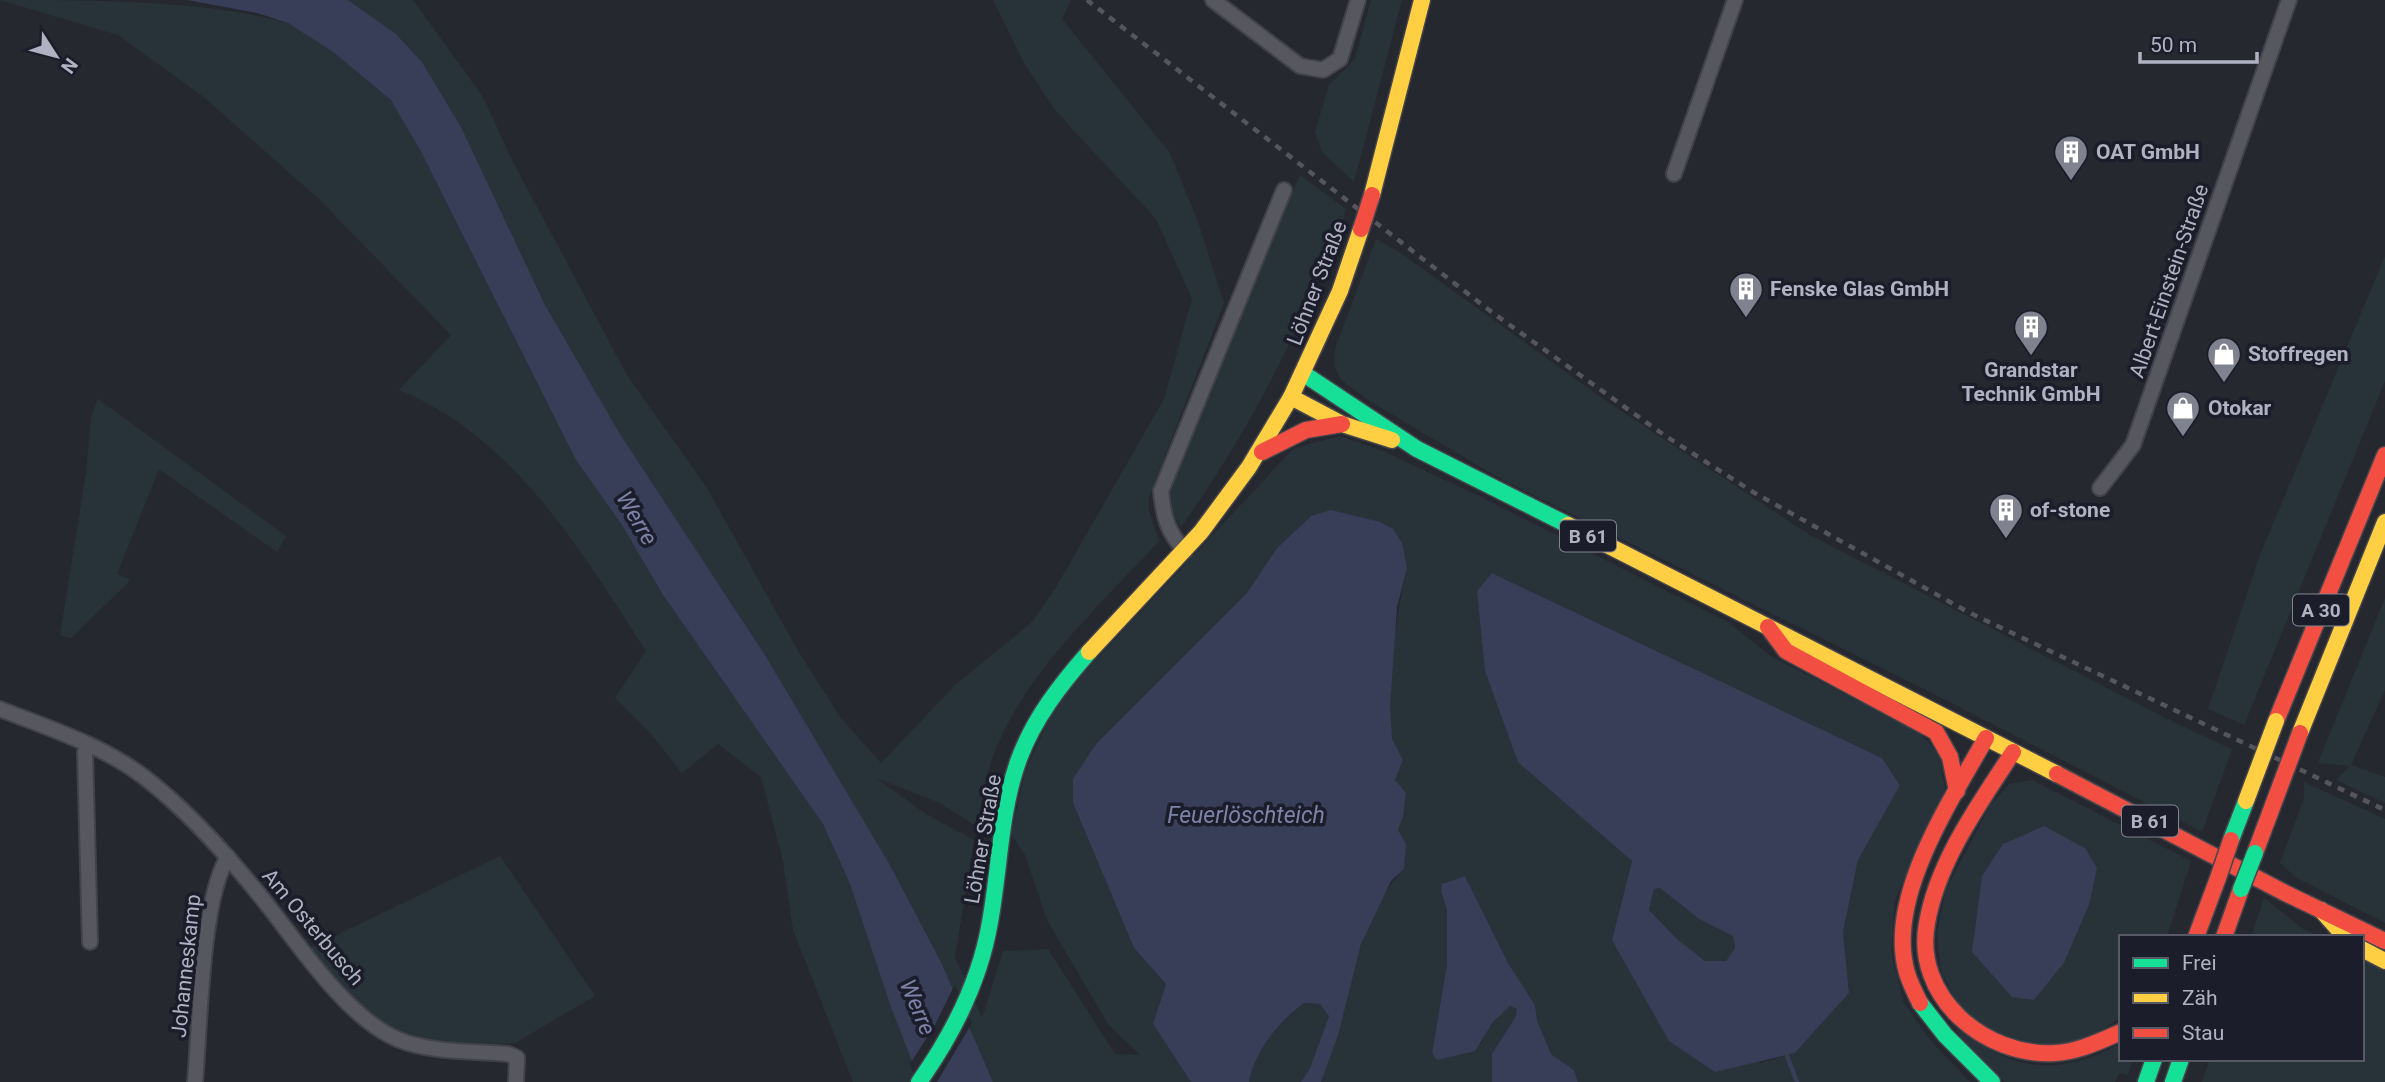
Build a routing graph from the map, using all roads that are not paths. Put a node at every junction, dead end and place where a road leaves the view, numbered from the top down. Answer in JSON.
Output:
{"nodes":[{"id":1,"x":1213,"y":0,"type":"edge"},
{"id":2,"x":1358,"y":0,"type":"edge"},
{"id":3,"x":1422,"y":0,"type":"edge"},
{"id":4,"x":1735,"y":0,"type":"edge"},
{"id":5,"x":2289,"y":0,"type":"edge"},
{"id":6,"x":1674,"y":174,"type":"dead end"},
{"id":7,"x":1284,"y":190,"type":"dead end"},
{"id":8,"x":1304,"y":374,"type":"junction"},
{"id":9,"x":1291,"y":397,"type":"junction"},
{"id":10,"x":1342,"y":424,"type":"junction"},
{"id":11,"x":1417,"y":449,"type":"junction"},
{"id":12,"x":1258,"y":454,"type":"junction"},
{"id":13,"x":2385,"y":455,"type":"edge"},
{"id":14,"x":2100,"y":488,"type":"dead end"},
{"id":15,"x":2385,"y":523,"type":"edge"},
{"id":16,"x":1185,"y":551,"type":"junction"},
{"id":17,"x":1768,"y":627,"type":"junction"},
{"id":18,"x":0,"y":709,"type":"edge"},
{"id":19,"x":1986,"y":738,"type":"junction"},
{"id":20,"x":88,"y":746,"type":"junction"},
{"id":21,"x":2013,"y":752,"type":"junction"},
{"id":22,"x":1957,"y":791,"type":"junction"},
{"id":23,"x":228,"y":857,"type":"junction"},
{"id":24,"x":2321,"y":910,"type":"junction"},
{"id":25,"x":2204,"y":915,"type":"junction"},
{"id":26,"x":2188,"y":935,"type":"edge"},
{"id":27,"x":2197,"y":935,"type":"edge"},
{"id":28,"x":2225,"y":935,"type":"edge"},
{"id":29,"x":2343,"y":935,"type":"edge"},
{"id":30,"x":2385,"y":941,"type":"edge"},
{"id":31,"x":90,"y":942,"type":"dead end"},
{"id":32,"x":2364,"y":950,"type":"edge"},
{"id":33,"x":2385,"y":961,"type":"edge"},
{"id":34,"x":2119,"y":1033,"type":"edge"},
{"id":35,"x":2153,"y":1061,"type":"edge"},
{"id":36,"x":2180,"y":1061,"type":"edge"},
{"id":37,"x":2193,"y":1061,"type":"edge"},
{"id":38,"x":195,"y":1082,"type":"edge"},
{"id":39,"x":516,"y":1082,"type":"edge"},
{"id":40,"x":919,"y":1082,"type":"edge"},
{"id":41,"x":1992,"y":1082,"type":"edge"},
{"id":42,"x":2146,"y":1082,"type":"edge"},
{"id":43,"x":2173,"y":1082,"type":"edge"},
{"id":44,"x":2191,"y":1082,"type":"edge"}],
"edges":[{"from":1,"to":2,"type":"street"},
{"from":3,"to":8,"type":"main road","name":"Löhner Straße","bridge":true},
{"from":4,"to":6,"type":"street"},
{"from":5,"to":14,"type":"street","name":"Albert-Einstein-Straße"},
{"from":7,"to":16,"type":"street"},
{"from":8,"to":9,"type":"main road","name":"Löhner Straße"},
{"from":8,"to":11,"type":"main road","number":"B 61"},
{"from":9,"to":10,"type":"main road","number":"B 61"},
{"from":9,"to":12,"type":"main road","name":"Löhner Straße"},
{"from":10,"to":11,"type":"main road","number":"B 61"},
{"from":10,"to":12,"type":"main road","number":"B 61"},
{"from":11,"to":17,"type":"main road","number":"B 61"},
{"from":12,"to":16,"type":"main road","name":"Löhner Straße"},
{"from":13,"to":25,"type":"main road","number":"A 30","bridge":true},
{"from":15,"to":28,"type":"main road","number":"A 30","bridge":true},
{"from":16,"to":40,"type":"main road","name":"Löhner Straße"},
{"from":17,"to":19,"type":"main road","number":"B 61"},
{"from":17,"to":22,"type":"main road"},
{"from":18,"to":20,"type":"street","name":"Am Osterbusch"},
{"from":19,"to":21,"type":"main road","number":"B 61"},
{"from":19,"to":22,"type":"main road"},
{"from":20,"to":23,"type":"street","name":"Am Osterbusch"},
{"from":20,"to":31,"type":"street"},
{"from":21,"to":24,"type":"main road","number":"B 61"},
{"from":21,"to":34,"type":"main road"},
{"from":22,"to":41,"type":"main road"},
{"from":23,"to":38,"type":"street","name":"Johanneskamp"},
{"from":23,"to":39,"type":"street","name":"Am Osterbusch"},
{"from":24,"to":29,"type":"main road"},
{"from":24,"to":30,"type":"main road","number":"B 61"},
{"from":25,"to":26,"type":"main road"},
{"from":25,"to":27,"type":"main road","number":"A 30"},
{"from":32,"to":33,"type":"main road"},
{"from":35,"to":42,"type":"main road"},
{"from":36,"to":43,"type":"main road"},
{"from":37,"to":44,"type":"main road"}]}
